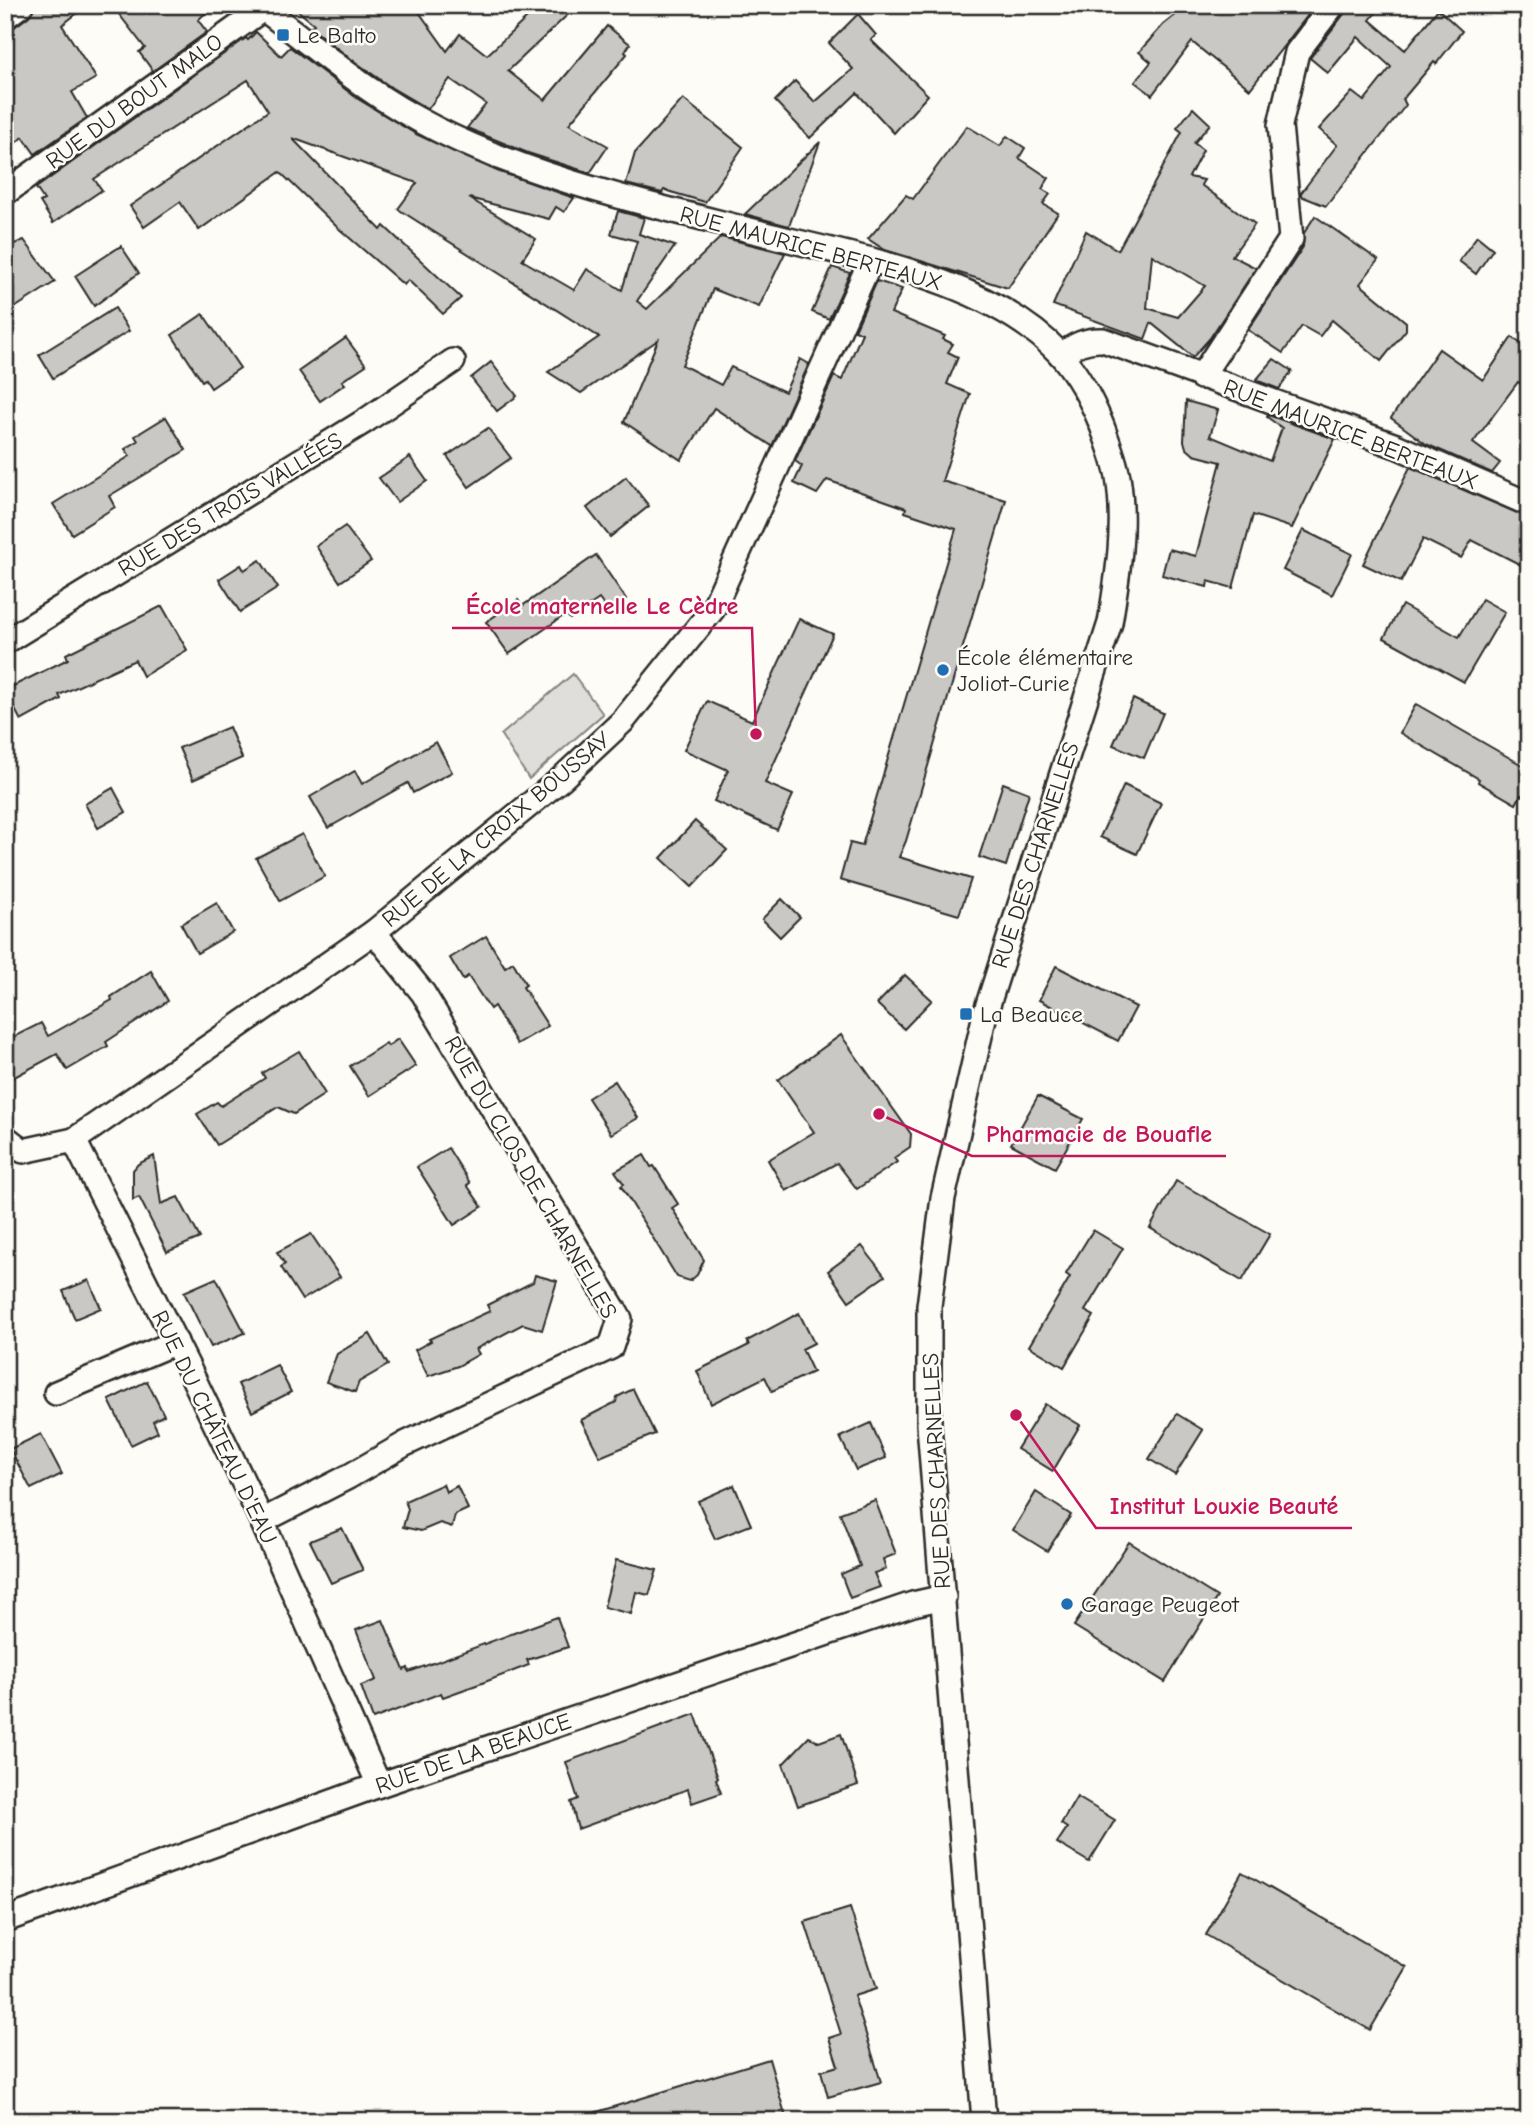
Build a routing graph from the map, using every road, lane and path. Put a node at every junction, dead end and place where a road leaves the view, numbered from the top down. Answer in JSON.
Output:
{"nodes":[{"id":1,"x":21,"y":5,"type":"edge"},
{"id":2,"x":1333,"y":5,"type":"edge"},
{"id":3,"x":260,"y":7,"type":"edge"},
{"id":4,"x":5,"y":17,"type":"edge"},
{"id":5,"x":5,"y":193,"type":"edge"},
{"id":6,"x":872,"y":260,"type":"junction"},
{"id":7,"x":1061,"y":355,"type":"junction"},
{"id":8,"x":453,"y":360,"type":"dead end"},
{"id":9,"x":1201,"y":377,"type":"junction"},
{"id":10,"x":1529,"y":504,"type":"edge"},
{"id":11,"x":5,"y":642,"type":"edge"},
{"id":12,"x":374,"y":932,"type":"junction"},
{"id":13,"x":5,"y":1138,"type":"edge"},
{"id":14,"x":74,"y":1140,"type":"junction"},
{"id":15,"x":176,"y":1342,"type":"junction"},
{"id":16,"x":56,"y":1393,"type":"dead end"},
{"id":17,"x":262,"y":1521,"type":"junction"},
{"id":18,"x":944,"y":1597,"type":"junction"},
{"id":19,"x":379,"y":1785,"type":"junction"},
{"id":20,"x":5,"y":1920,"type":"edge"},
{"id":21,"x":984,"y":2121,"type":"edge"}],
"edges":[{"from":1,"to":4,"type":"street"},
{"from":2,"to":9,"type":"street"},
{"from":3,"to":5,"type":"street","name":"RUE DU BOUT MALO"},
{"from":3,"to":6,"type":"street","name":"RUE MAURICE BERTEAUX"},
{"from":6,"to":7,"type":"street","name":"RUE MAURICE BERTEAUX"},
{"from":6,"to":12,"type":"street","name":"RUE DE LA CROIX BOUSSAY"},
{"from":7,"to":9,"type":"street","name":"RUE MAURICE BERTEAUX"},
{"from":7,"to":18,"type":"street","name":"RUE DES CHARNELLES"},
{"from":8,"to":11,"type":"street","name":"RUE DES TROIS VALLÉES"},
{"from":9,"to":10,"type":"street","name":"RUE MAURICE BERTEAUX"},
{"from":12,"to":14,"type":"street","name":"RUE DE LA CROIX BOUSSAY"},
{"from":12,"to":17,"type":"street","name":"RUE DU CLOS DE CHARNELLES"},
{"from":13,"to":14,"type":"street"},
{"from":14,"to":15,"type":"street","name":"RUE DU CHÂTEAU D'EAU"},
{"from":15,"to":16,"type":"street"},
{"from":15,"to":17,"type":"street","name":"RUE DU CHÂTEAU D'EAU"},
{"from":17,"to":19,"type":"street","name":"RUE DU CHÂTEAU D'EAU"},
{"from":18,"to":19,"type":"street","name":"RUE DE LA BEAUCE"},
{"from":18,"to":21,"type":"street","name":"RUE DES CHARNELLES"},
{"from":19,"to":20,"type":"street","name":"RUE DE LA BEAUCE"}]}
